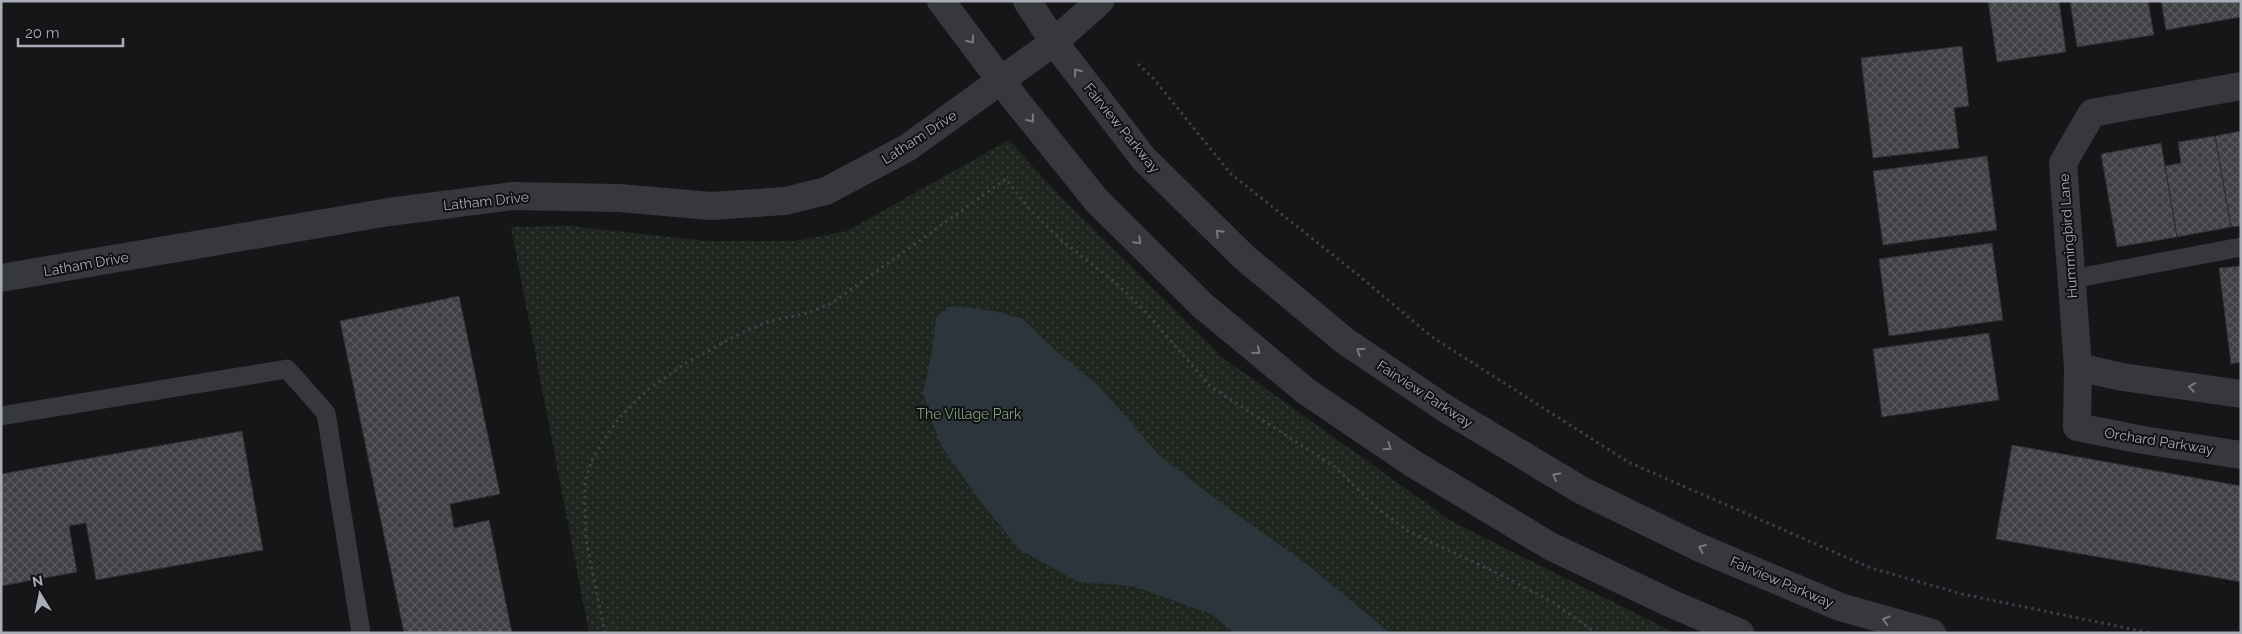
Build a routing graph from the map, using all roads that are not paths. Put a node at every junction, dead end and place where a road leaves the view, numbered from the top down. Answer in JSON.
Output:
{"nodes":[{"id":1,"x":941,"y":1,"type":"edge"},
{"id":2,"x":1027,"y":1,"type":"edge"},
{"id":3,"x":1100,"y":1,"type":"edge"},
{"id":4,"x":1054,"y":42,"type":"junction"},
{"id":5,"x":1002,"y":80,"type":"junction"},
{"id":6,"x":2241,"y":86,"type":"edge"},
{"id":7,"x":2241,"y":247,"type":"edge"},
{"id":8,"x":1,"y":278,"type":"edge"},
{"id":9,"x":2072,"y":279,"type":"junction"},
{"id":10,"x":2078,"y":367,"type":"junction"},
{"id":11,"x":2241,"y":394,"type":"edge"},
{"id":12,"x":1,"y":416,"type":"edge"},
{"id":13,"x":2077,"y":427,"type":"joint"},
{"id":14,"x":2241,"y":455,"type":"edge"},
{"id":15,"x":361,"y":633,"type":"edge"},
{"id":16,"x":1740,"y":633,"type":"edge"},
{"id":17,"x":1932,"y":633,"type":"edge"}],
"edges":[{"from":1,"to":5,"type":"street","one_way":true},
{"from":2,"to":4,"type":"street","name":"Fairview Parkway"},
{"from":3,"to":4,"type":"street"},
{"from":4,"to":5,"type":"street","name":"Latham Drive"},
{"from":17,"to":4,"type":"street","name":"Fairview Parkway","one_way":true},
{"from":5,"to":8,"type":"street","name":"Latham Drive"},
{"from":5,"to":16,"type":"street","one_way":true},
{"from":6,"to":9,"type":"street","name":"Hummingbird Lane"},
{"from":7,"to":9,"type":"lane"},
{"from":9,"to":10,"type":"street","name":"Hummingbird Lane"},
{"from":11,"to":10,"type":"street","one_way":true},
{"from":10,"to":13,"type":"street","name":"Hummingbird Lane"},
{"from":12,"to":15,"type":"lane"},
{"from":13,"to":14,"type":"street","name":"Orchard Parkway"}]}
